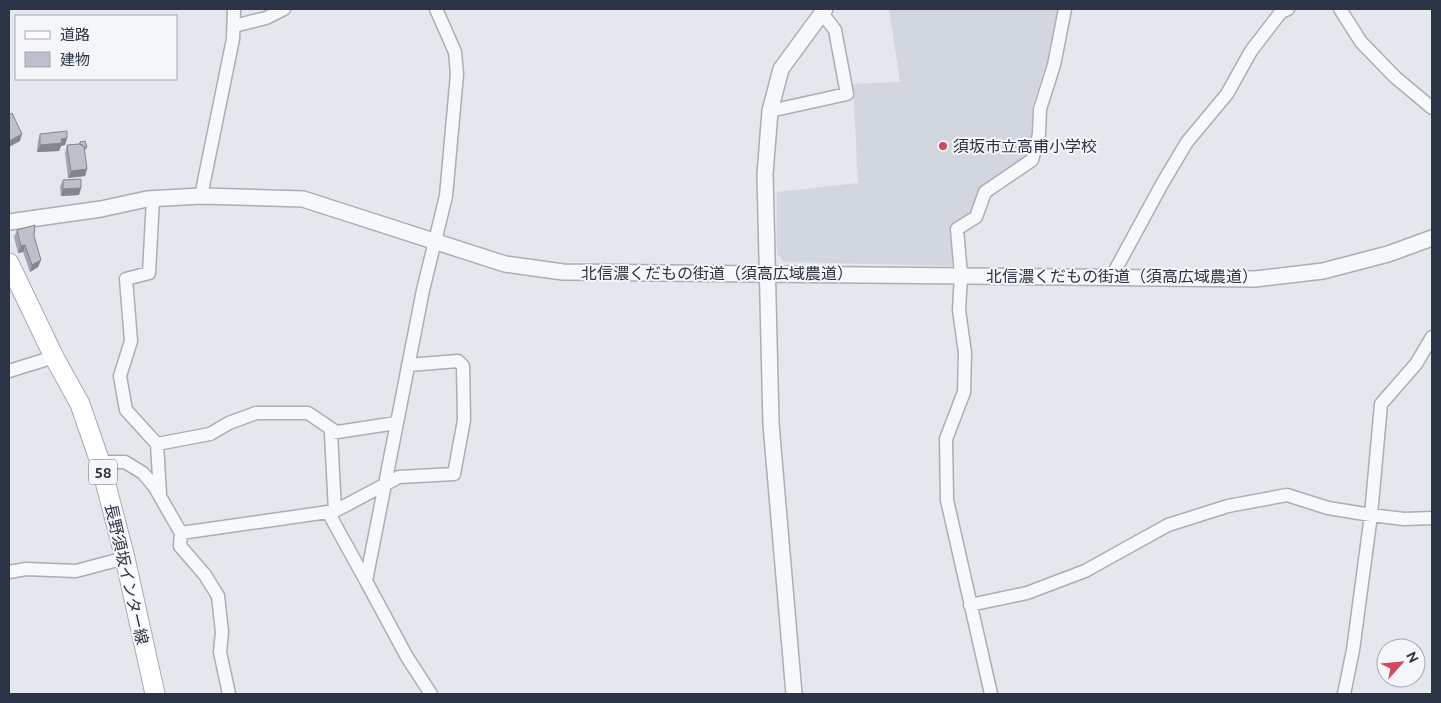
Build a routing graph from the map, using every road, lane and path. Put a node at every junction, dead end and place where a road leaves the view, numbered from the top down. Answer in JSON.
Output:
{"nodes":[{"id":1,"x":234,"y":9,"type":"edge"},
{"id":2,"x":284,"y":9,"type":"edge"},
{"id":3,"x":436,"y":9,"type":"edge"},
{"id":4,"x":1064,"y":9,"type":"edge"},
{"id":5,"x":1288,"y":9,"type":"edge"},
{"id":6,"x":1340,"y":9,"type":"edge"},
{"id":7,"x":823,"y":11,"type":"edge"},
{"id":8,"x":234,"y":26,"type":"junction"},
{"id":9,"x":1432,"y":108,"type":"edge"},
{"id":10,"x":770,"y":110,"type":"junction"},
{"id":11,"x":201,"y":196,"type":"junction"},
{"id":12,"x":153,"y":199,"type":"junction"},
{"id":13,"x":9,"y":222,"type":"edge"},
{"id":14,"x":1432,"y":238,"type":"edge"},
{"id":15,"x":436,"y":241,"type":"junction"},
{"id":16,"x":9,"y":263,"type":"edge"},
{"id":17,"x":768,"y":272,"type":"junction"},
{"id":18,"x":961,"y":275,"type":"junction"},
{"id":19,"x":1112,"y":276,"type":"junction"},
{"id":20,"x":1432,"y":337,"type":"edge"},
{"id":21,"x":54,"y":357,"type":"junction"},
{"id":22,"x":408,"y":365,"type":"junction"},
{"id":23,"x":9,"y":371,"type":"edge"},
{"id":24,"x":396,"y":423,"type":"junction"},
{"id":25,"x":336,"y":432,"type":"junction"},
{"id":26,"x":157,"y":444,"type":"junction"},
{"id":27,"x":100,"y":462,"type":"junction"},
{"id":28,"x":383,"y":485,"type":"junction"},
{"id":29,"x":160,"y":496,"type":"junction"},
{"id":30,"x":331,"y":511,"type":"junction"},
{"id":31,"x":1371,"y":515,"type":"junction"},
{"id":32,"x":1432,"y":518,"type":"edge"},
{"id":33,"x":181,"y":533,"type":"junction"},
{"id":34,"x":125,"y":558,"type":"junction"},
{"id":35,"x":9,"y":572,"type":"edge"},
{"id":36,"x":366,"y":581,"type":"junction"},
{"id":37,"x":970,"y":605,"type":"junction"},
{"id":38,"x":156,"y":694,"type":"edge"},
{"id":39,"x":228,"y":694,"type":"edge"},
{"id":40,"x":431,"y":694,"type":"edge"},
{"id":41,"x":794,"y":694,"type":"edge"},
{"id":42,"x":991,"y":694,"type":"edge"},
{"id":43,"x":1344,"y":694,"type":"edge"}],
"edges":[{"from":1,"to":8,"type":"street"},
{"from":2,"to":8,"type":"street"},
{"from":3,"to":15,"type":"street"},
{"from":4,"to":18,"type":"street"},
{"from":5,"to":19,"type":"street"},
{"from":6,"to":9,"type":"street"},
{"from":7,"to":10,"type":"street"},
{"from":7,"to":10,"type":"street"},
{"from":8,"to":11,"type":"street"},
{"from":10,"to":17,"type":"street"},
{"from":11,"to":12,"type":"street","name":"北信濃くだもの街道（須高広域農道）"},
{"from":11,"to":15,"type":"street","name":"北信濃くだもの街道（須高広域農道）"},
{"from":12,"to":13,"type":"street","name":"北信濃くだもの街道（須高広域農道）"},
{"from":12,"to":26,"type":"street"},
{"from":14,"to":19,"type":"street","name":"北信濃くだもの街道（須高広域農道）"},
{"from":15,"to":17,"type":"street","name":"北信濃くだもの街道（須高広域農道）"},
{"from":15,"to":22,"type":"street"},
{"from":16,"to":21,"type":"main road","name":"長野須坂インター線","number":"58"},
{"from":17,"to":18,"type":"street","name":"北信濃くだもの街道（須高広域農道）"},
{"from":17,"to":41,"type":"street"},
{"from":18,"to":19,"type":"street","name":"北信濃くだもの街道（須高広域農道）"},
{"from":18,"to":37,"type":"street"},
{"from":20,"to":31,"type":"street"},
{"from":21,"to":23,"type":"street"},
{"from":21,"to":27,"type":"main road","name":"長野須坂インター線","number":"58"},
{"from":22,"to":24,"type":"street"},
{"from":22,"to":28,"type":"street"},
{"from":24,"to":25,"type":"street"},
{"from":24,"to":28,"type":"street"},
{"from":25,"to":26,"type":"street"},
{"from":25,"to":30,"type":"street"},
{"from":26,"to":29,"type":"street"},
{"from":27,"to":29,"type":"street"},
{"from":27,"to":34,"type":"main road","name":"長野須坂インター線","number":"58"},
{"from":28,"to":30,"type":"street"},
{"from":28,"to":36,"type":"street"},
{"from":29,"to":33,"type":"street"},
{"from":30,"to":33,"type":"street"},
{"from":30,"to":36,"type":"street"},
{"from":31,"to":32,"type":"street"},
{"from":31,"to":37,"type":"street"},
{"from":31,"to":43,"type":"street"},
{"from":33,"to":39,"type":"street"},
{"from":34,"to":35,"type":"street"},
{"from":34,"to":38,"type":"main road","name":"長野須坂インター線","number":"58"},
{"from":36,"to":40,"type":"street"},
{"from":37,"to":42,"type":"street"}]}
